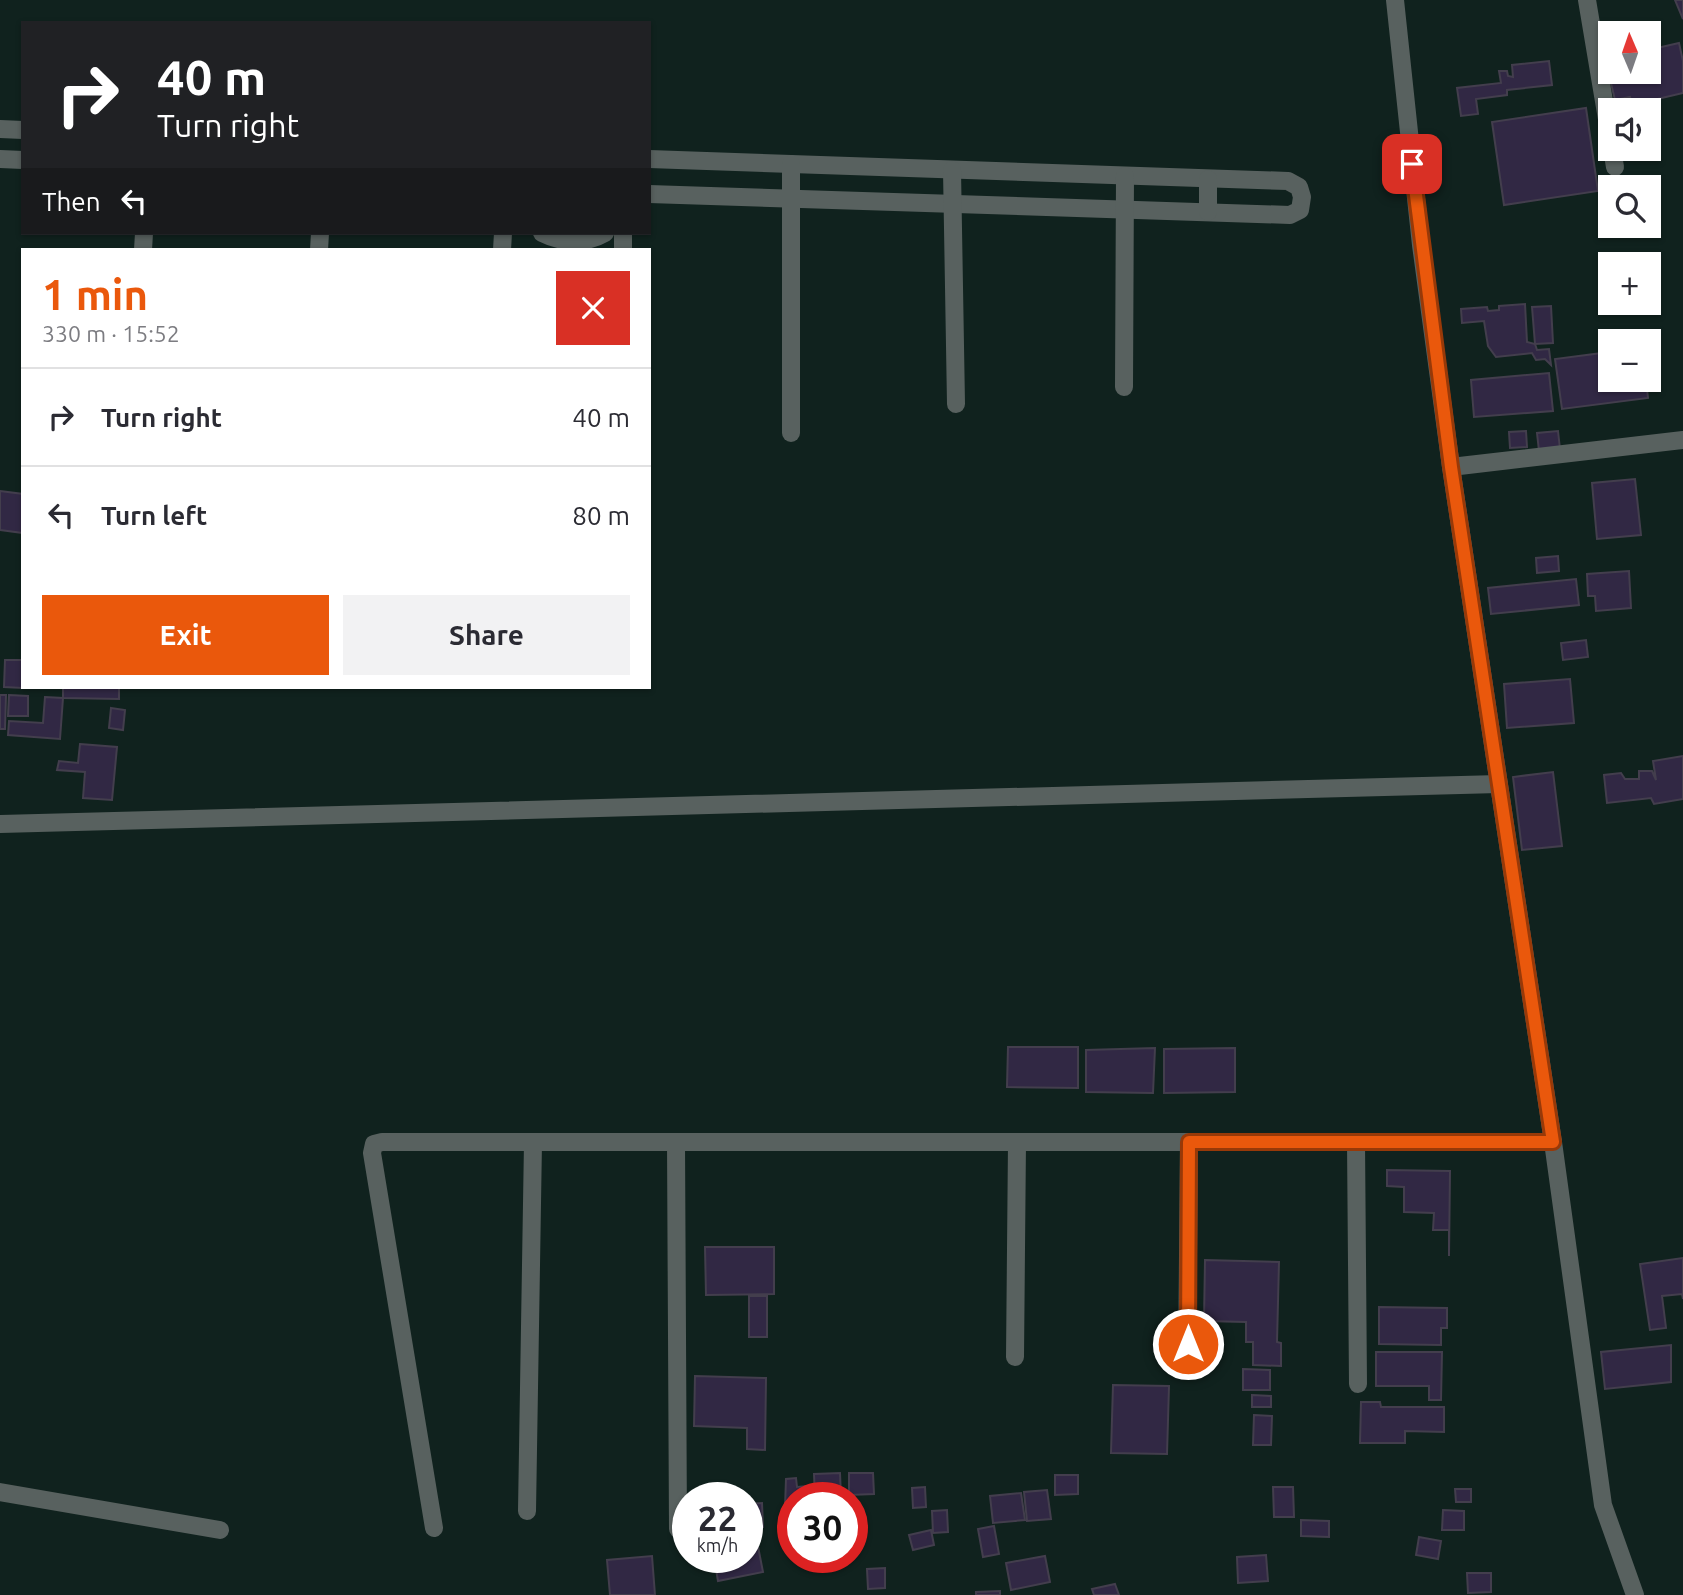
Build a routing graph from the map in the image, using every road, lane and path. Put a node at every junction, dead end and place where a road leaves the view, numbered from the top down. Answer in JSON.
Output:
{"nodes":[{"id":1,"x":1395,"y":0,"type":"edge"},
{"id":2,"x":1587,"y":0,"type":"edge"},
{"id":3,"x":1603,"y":98,"type":"edge"},
{"id":4,"x":0,"y":129,"type":"edge"},
{"id":5,"x":21,"y":130,"type":"edge"},
{"id":6,"x":0,"y":159,"type":"edge"},
{"id":7,"x":651,"y":159,"type":"edge"},
{"id":8,"x":21,"y":160,"type":"edge"},
{"id":9,"x":791,"y":164,"type":"junction"},
{"id":10,"x":952,"y":170,"type":"junction"},
{"id":11,"x":1125,"y":176,"type":"junction"},
{"id":12,"x":1208,"y":179,"type":"junction"},
{"id":13,"x":651,"y":194,"type":"edge"},
{"id":14,"x":792,"y":198,"type":"junction"},
{"id":15,"x":953,"y":204,"type":"junction"},
{"id":16,"x":1125,"y":209,"type":"junction"},
{"id":17,"x":1208,"y":212,"type":"junction"},
{"id":18,"x":546,"y":235,"type":"edge"},
{"id":19,"x":601,"y":235,"type":"edge"},
{"id":20,"x":1124,"y":387,"type":"dead end"},
{"id":21,"x":956,"y":404,"type":"dead end"},
{"id":22,"x":791,"y":433,"type":"dead end"},
{"id":23,"x":1683,"y":440,"type":"edge"},
{"id":24,"x":1451,"y":467,"type":"junction"},
{"id":25,"x":1499,"y":784,"type":"junction"},
{"id":26,"x":0,"y":824,"type":"edge"},
{"id":27,"x":533,"y":1142,"type":"junction"},
{"id":28,"x":676,"y":1142,"type":"junction"},
{"id":29,"x":1017,"y":1142,"type":"junction"},
{"id":30,"x":1189,"y":1142,"type":"junction"},
{"id":31,"x":1356,"y":1142,"type":"junction"},
{"id":32,"x":1553,"y":1142,"type":"junction"},
{"id":33,"x":1015,"y":1357,"type":"dead end"},
{"id":34,"x":1188,"y":1370,"type":"dead end"},
{"id":35,"x":1358,"y":1384,"type":"dead end"},
{"id":36,"x":678,"y":1482,"type":"edge"},
{"id":37,"x":0,"y":1492,"type":"edge"},
{"id":38,"x":527,"y":1511,"type":"dead end"},
{"id":39,"x":435,"y":1528,"type":"dead end"},
{"id":40,"x":220,"y":1530,"type":"dead end"},
{"id":41,"x":1635,"y":1595,"type":"edge"}],
"edges":[{"from":1,"to":24,"type":"street"},
{"from":2,"to":3,"type":"street"},
{"from":4,"to":5,"type":"street"},
{"from":6,"to":8,"type":"street"},
{"from":7,"to":9,"type":"street"},
{"from":9,"to":10,"type":"street"},
{"from":9,"to":14,"type":"street"},
{"from":10,"to":11,"type":"street"},
{"from":10,"to":15,"type":"street"},
{"from":11,"to":12,"type":"street"},
{"from":11,"to":16,"type":"street"},
{"from":12,"to":17,"type":"street"},
{"from":12,"to":17,"type":"street"},
{"from":13,"to":14,"type":"street"},
{"from":14,"to":15,"type":"street"},
{"from":14,"to":22,"type":"street"},
{"from":15,"to":16,"type":"street"},
{"from":15,"to":21,"type":"street"},
{"from":16,"to":17,"type":"street"},
{"from":16,"to":20,"type":"street"},
{"from":18,"to":19,"type":"street"},
{"from":23,"to":24,"type":"street"},
{"from":24,"to":25,"type":"street"},
{"from":25,"to":26,"type":"street"},
{"from":25,"to":32,"type":"street"},
{"from":27,"to":28,"type":"street"},
{"from":27,"to":38,"type":"street"},
{"from":27,"to":39,"type":"street"},
{"from":28,"to":29,"type":"street"},
{"from":28,"to":36,"type":"street"},
{"from":29,"to":30,"type":"street"},
{"from":29,"to":33,"type":"street"},
{"from":30,"to":31,"type":"street"},
{"from":30,"to":34,"type":"street"},
{"from":31,"to":32,"type":"street"},
{"from":31,"to":35,"type":"street"},
{"from":32,"to":41,"type":"street"},
{"from":37,"to":40,"type":"street"}]}
